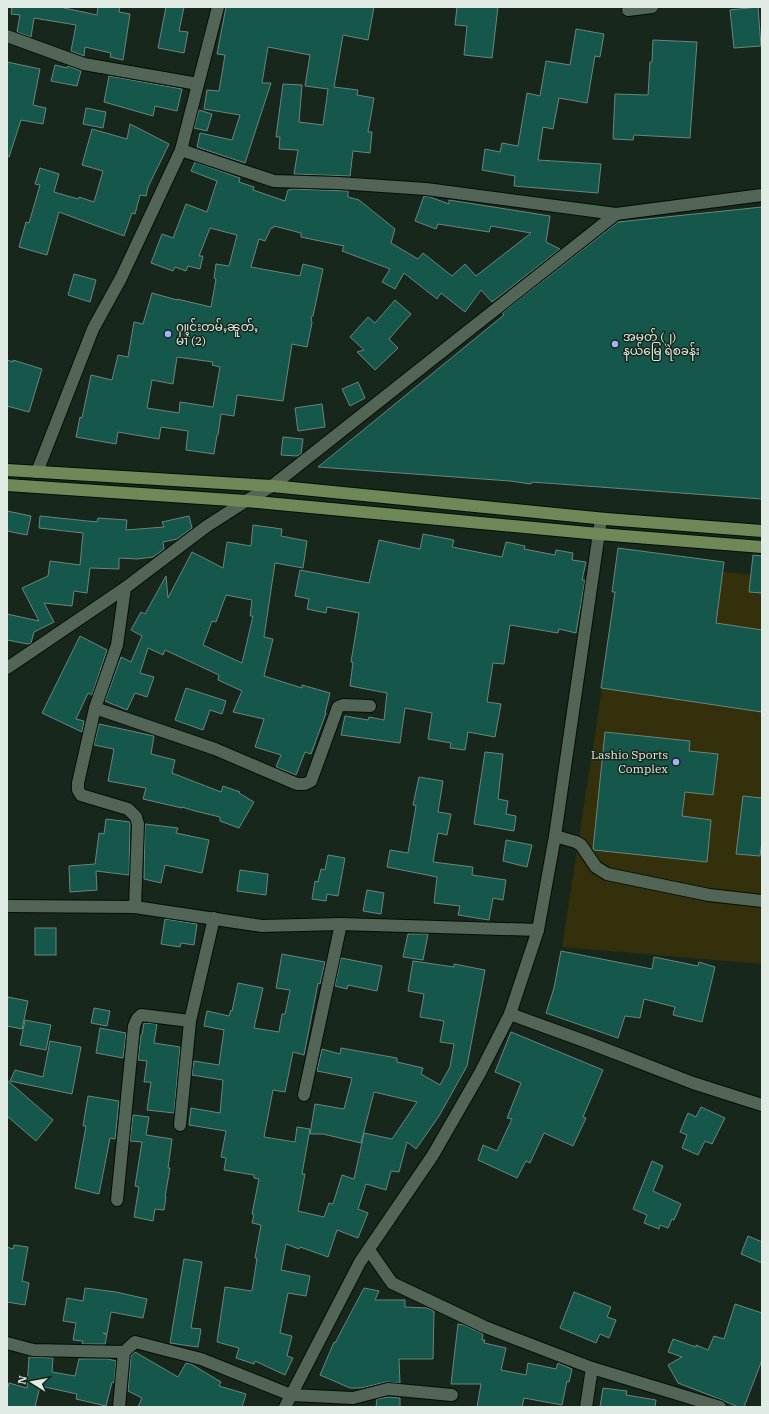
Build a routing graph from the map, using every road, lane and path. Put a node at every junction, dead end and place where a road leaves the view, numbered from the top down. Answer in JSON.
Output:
{"nodes":[{"id":1,"x":218,"y":7,"type":"edge"},
{"id":2,"x":652,"y":7,"type":"edge"},
{"id":3,"x":628,"y":10,"type":"dead end"},
{"id":4,"x":7,"y":36,"type":"edge"},
{"id":5,"x":198,"y":84,"type":"junction"},
{"id":6,"x":181,"y":150,"type":"junction"},
{"id":7,"x":762,"y":196,"type":"edge"},
{"id":8,"x":616,"y":214,"type":"junction"},
{"id":9,"x":7,"y":470,"type":"edge"},
{"id":10,"x":37,"y":472,"type":"junction"},
{"id":11,"x":7,"y":485,"type":"edge"},
{"id":12,"x":272,"y":486,"type":"junction"},
{"id":13,"x":246,"y":501,"type":"junction"},
{"id":14,"x":601,"y":519,"type":"junction"},
{"id":15,"x":762,"y":531,"type":"edge"},
{"id":16,"x":599,"y":534,"type":"junction"},
{"id":17,"x":762,"y":547,"type":"edge"},
{"id":18,"x":125,"y":588,"type":"junction"},
{"id":19,"x":7,"y":668,"type":"edge"},
{"id":20,"x":370,"y":706,"type":"dead end"},
{"id":21,"x":95,"y":708,"type":"junction"},
{"id":22,"x":555,"y":836,"type":"junction"},
{"id":23,"x":762,"y":901,"type":"edge"},
{"id":24,"x":7,"y":906,"type":"edge"},
{"id":25,"x":135,"y":907,"type":"junction"},
{"id":26,"x":214,"y":918,"type":"junction"},
{"id":27,"x":340,"y":924,"type":"junction"},
{"id":28,"x":538,"y":930,"type":"junction"},
{"id":29,"x":510,"y":1014,"type":"junction"},
{"id":30,"x":190,"y":1021,"type":"junction"},
{"id":31,"x":304,"y":1095,"type":"dead end"},
{"id":32,"x":762,"y":1105,"type":"edge"},
{"id":33,"x":180,"y":1125,"type":"dead end"},
{"id":34,"x":117,"y":1200,"type":"dead end"},
{"id":35,"x":368,"y":1250,"type":"junction"},
{"id":36,"x":7,"y":1343,"type":"edge"},
{"id":37,"x":124,"y":1352,"type":"junction"},
{"id":38,"x":592,"y":1368,"type":"junction"},
{"id":39,"x":291,"y":1395,"type":"junction"},
{"id":40,"x":452,"y":1395,"type":"dead end"},
{"id":41,"x":119,"y":1407,"type":"edge"},
{"id":42,"x":285,"y":1407,"type":"edge"},
{"id":43,"x":586,"y":1407,"type":"edge"},
{"id":44,"x":717,"y":1407,"type":"edge"}],
"edges":[{"from":1,"to":5,"type":"street"},
{"from":2,"to":3,"type":"street"},
{"from":4,"to":5,"type":"street"},
{"from":5,"to":6,"type":"street"},
{"from":6,"to":8,"type":"street"},
{"from":6,"to":10,"type":"street"},
{"from":7,"to":8,"type":"street"},
{"from":8,"to":12,"type":"street"},
{"from":9,"to":10,"type":"main road"},
{"from":10,"to":12,"type":"main road"},
{"from":11,"to":13,"type":"main road"},
{"from":12,"to":13,"type":"street"},
{"from":12,"to":14,"type":"main road"},
{"from":13,"to":16,"type":"main road"},
{"from":13,"to":18,"type":"street"},
{"from":14,"to":15,"type":"main road"},
{"from":14,"to":16,"type":"street"},
{"from":16,"to":17,"type":"main road"},
{"from":16,"to":22,"type":"street"},
{"from":18,"to":19,"type":"street"},
{"from":18,"to":21,"type":"street"},
{"from":20,"to":21,"type":"street"},
{"from":21,"to":25,"type":"street"},
{"from":22,"to":23,"type":"street"},
{"from":22,"to":28,"type":"street"},
{"from":24,"to":25,"type":"street"},
{"from":25,"to":26,"type":"street"},
{"from":26,"to":27,"type":"street"},
{"from":26,"to":30,"type":"street"},
{"from":27,"to":28,"type":"street"},
{"from":27,"to":31,"type":"street"},
{"from":28,"to":29,"type":"street"},
{"from":29,"to":32,"type":"street"},
{"from":29,"to":35,"type":"street"},
{"from":30,"to":33,"type":"street"},
{"from":30,"to":34,"type":"street"},
{"from":35,"to":38,"type":"street"},
{"from":35,"to":39,"type":"street"},
{"from":36,"to":37,"type":"street"},
{"from":37,"to":39,"type":"street"},
{"from":37,"to":41,"type":"street"},
{"from":38,"to":43,"type":"street"},
{"from":38,"to":44,"type":"street"},
{"from":39,"to":40,"type":"street"},
{"from":39,"to":42,"type":"street"}]}
